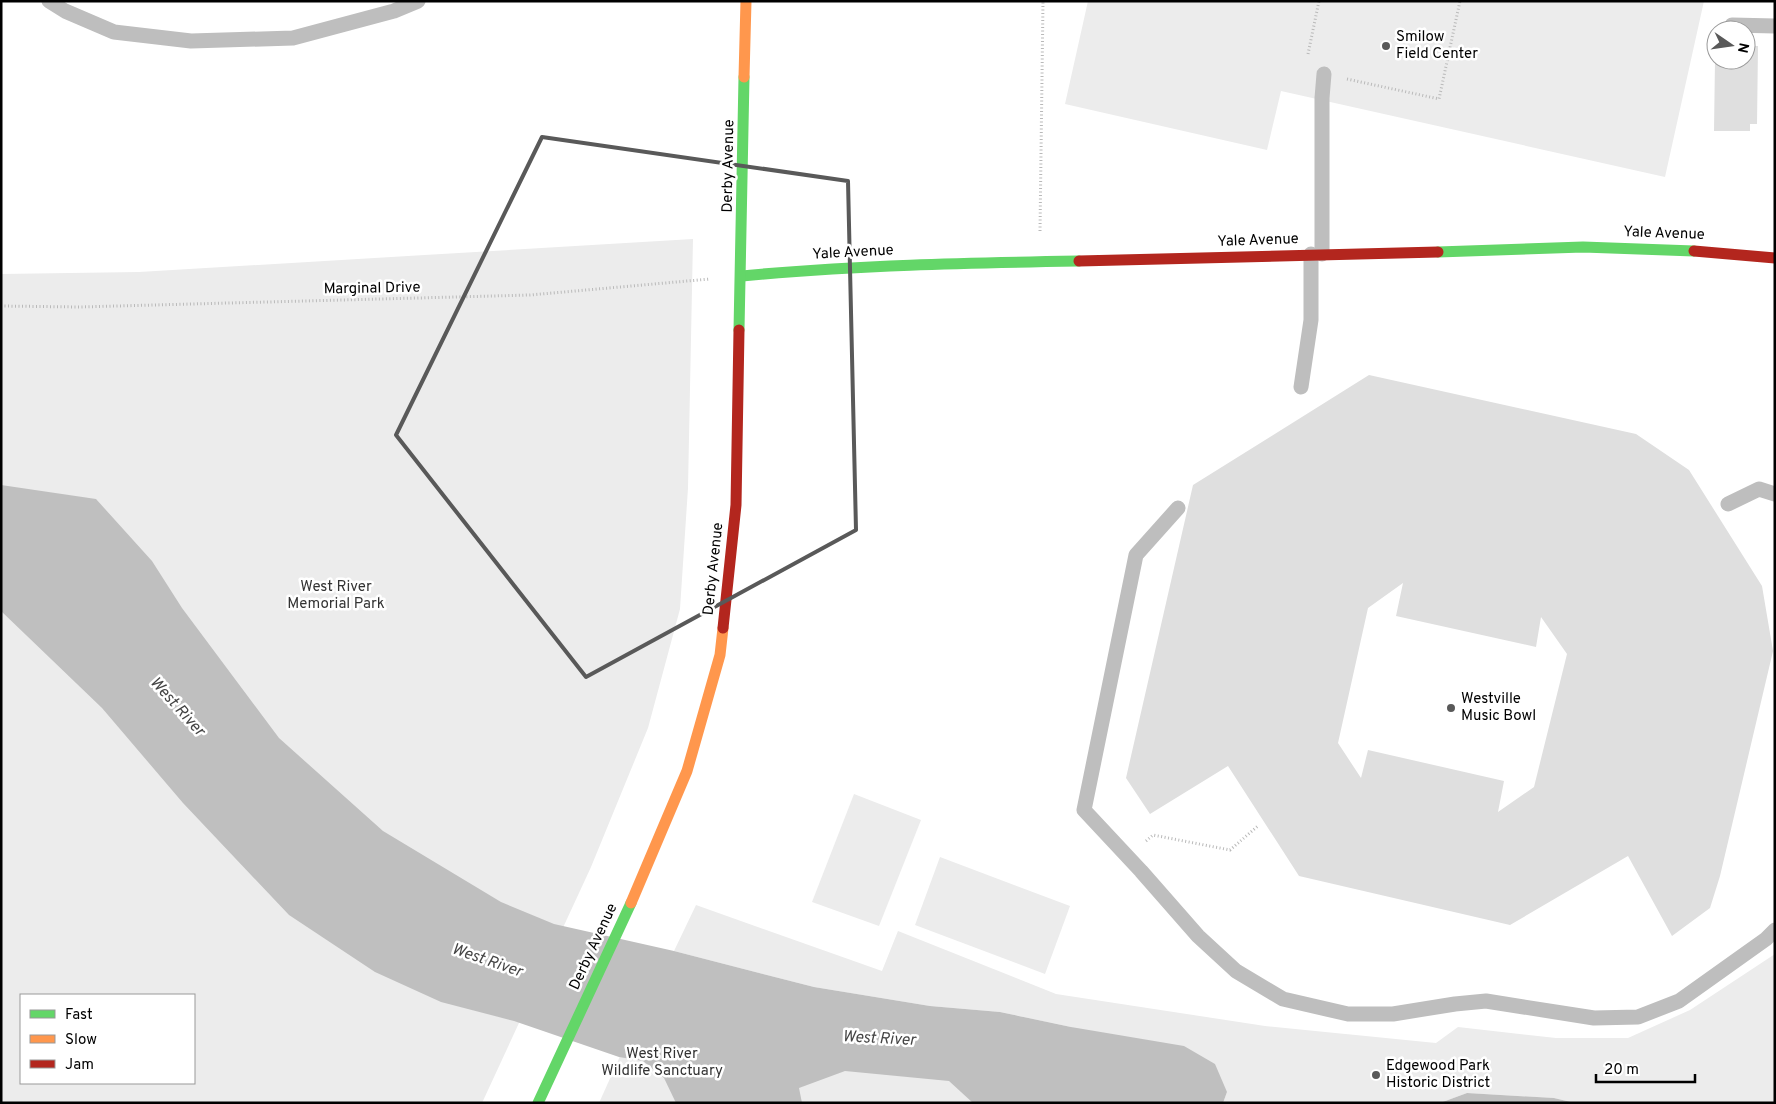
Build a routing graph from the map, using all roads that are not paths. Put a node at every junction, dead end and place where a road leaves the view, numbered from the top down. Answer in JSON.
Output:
{"nodes":[{"id":1,"x":49,"y":1,"type":"edge"},
{"id":2,"x":418,"y":1,"type":"edge"},
{"id":3,"x":746,"y":1,"type":"edge"},
{"id":4,"x":1756,"y":26,"type":"edge"},
{"id":5,"x":1775,"y":26,"type":"edge"},
{"id":6,"x":1324,"y":74,"type":"road end"},
{"id":7,"x":1316,"y":254,"type":"junction"},
{"id":8,"x":1775,"y":258,"type":"edge"},
{"id":9,"x":742,"y":276,"type":"junction"},
{"id":10,"x":1301,"y":388,"type":"dead end"},
{"id":11,"x":1775,"y":494,"type":"edge"},
{"id":12,"x":1728,"y":504,"type":"dead end"},
{"id":13,"x":1178,"y":508,"type":"dead end"},
{"id":14,"x":1775,"y":930,"type":"edge"},
{"id":15,"x":538,"y":1103,"type":"edge"}],
"edges":[{"from":1,"to":2,"type":"lane"},
{"from":3,"to":9,"type":"main road","name":"Derby Avenue"},
{"from":4,"to":5,"type":"lane"},
{"from":6,"to":7,"type":"lane"},
{"from":7,"to":8,"type":"main road","name":"Yale Avenue"},
{"from":7,"to":9,"type":"main road","name":"Yale Avenue"},
{"from":7,"to":10,"type":"lane"},
{"from":9,"to":15,"type":"main road","name":"Derby Avenue"},
{"from":11,"to":12,"type":"lane"},
{"from":13,"to":14,"type":"lane"}]}
